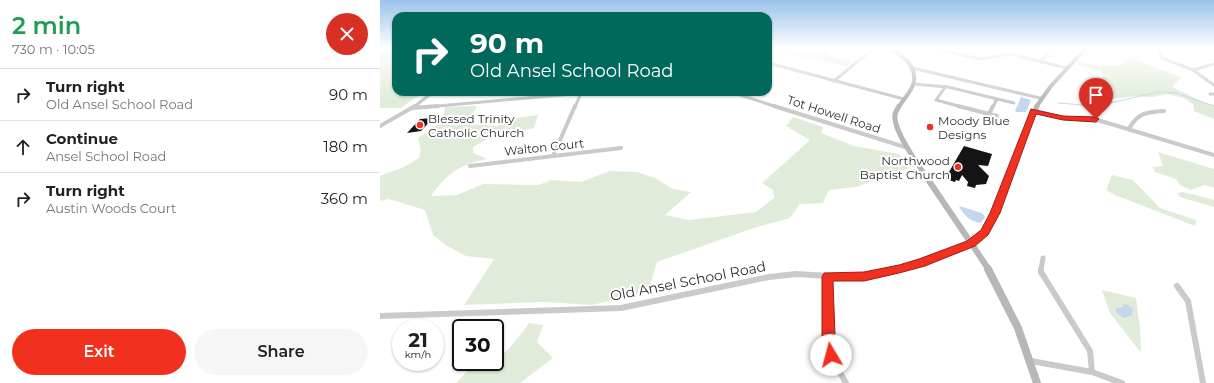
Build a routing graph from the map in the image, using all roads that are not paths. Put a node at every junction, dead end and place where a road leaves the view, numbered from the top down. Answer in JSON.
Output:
{"nodes":[{"id":1,"x":779,"y":66,"type":"edge"},
{"id":2,"x":852,"y":66,"type":"edge"},
{"id":3,"x":1057,"y":66,"type":"edge"},
{"id":4,"x":1068,"y":66,"type":"edge"},
{"id":5,"x":1181,"y":66,"type":"edge"},
{"id":6,"x":1207,"y":66,"type":"edge"},
{"id":7,"x":912,"y":68,"type":"joint"},
{"id":8,"x":1066,"y":68,"type":"junction"},
{"id":9,"x":1193,"y":70,"type":"junction"},
{"id":10,"x":834,"y":81,"type":"junction"},
{"id":11,"x":914,"y":84,"type":"junction"},
{"id":12,"x":1214,"y":85,"type":"edge"},
{"id":13,"x":946,"y":86,"type":"junction"},
{"id":14,"x":428,"y":96,"type":"edge"},
{"id":15,"x":547,"y":96,"type":"edge"},
{"id":16,"x":580,"y":96,"type":"edge"},
{"id":17,"x":744,"y":96,"type":"edge"},
{"id":18,"x":997,"y":98,"type":"junction"},
{"id":19,"x":1040,"y":98,"type":"junction"},
{"id":20,"x":904,"y":100,"type":"junction"},
{"id":21,"x":1014,"y":103,"type":"dead end"},
{"id":22,"x":412,"y":108,"type":"junction"},
{"id":23,"x":1034,"y":111,"type":"junction"},
{"id":24,"x":1164,"y":111,"type":"dead end"},
{"id":25,"x":989,"y":114,"type":"junction"},
{"id":26,"x":997,"y":116,"type":"dead end"},
{"id":27,"x":380,"y":126,"type":"edge"},
{"id":28,"x":1128,"y":129,"type":"junction"},
{"id":29,"x":621,"y":148,"type":"dead end"},
{"id":30,"x":908,"y":148,"type":"junction"},
{"id":31,"x":1214,"y":155,"type":"edge"},
{"id":32,"x":553,"y":156,"type":"junction"},
{"id":33,"x":470,"y":166,"type":"dead end"},
{"id":34,"x":971,"y":243,"type":"junction"},
{"id":35,"x":1043,"y":258,"type":"dead end"},
{"id":36,"x":828,"y":277,"type":"junction"},
{"id":37,"x":1177,"y":286,"type":"dead end"},
{"id":38,"x":381,"y":318,"type":"edge"},
{"id":39,"x":1031,"y":361,"type":"junction"},
{"id":40,"x":1092,"y":372,"type":"junction"},
{"id":41,"x":846,"y":383,"type":"edge"},
{"id":42,"x":1037,"y":383,"type":"edge"},
{"id":43,"x":1122,"y":383,"type":"edge"},
{"id":44,"x":1203,"y":383,"type":"edge"}],
"edges":[{"from":1,"to":10,"type":"street"},
{"from":2,"to":10,"type":"street"},
{"from":3,"to":8,"type":"street"},
{"from":4,"to":8,"type":"street"},
{"from":5,"to":9,"type":"street"},
{"from":6,"to":9,"type":"street"},
{"from":7,"to":11,"type":"street"},
{"from":7,"to":19,"type":"street"},
{"from":8,"to":19,"type":"street"},
{"from":9,"to":12,"type":"street"},
{"from":10,"to":20,"type":"street"},
{"from":11,"to":13,"type":"street"},
{"from":11,"to":20,"type":"street"},
{"from":13,"to":18,"type":"street"},
{"from":13,"to":25,"type":"street"},
{"from":14,"to":22,"type":"street"},
{"from":15,"to":22,"type":"street"},
{"from":16,"to":32,"type":"street"},
{"from":17,"to":30,"type":"street","name":"Tot Howell Road"},
{"from":18,"to":21,"type":"street"},
{"from":18,"to":25,"type":"street"},
{"from":19,"to":23,"type":"street"},
{"from":20,"to":30,"type":"street"},
{"from":22,"to":27,"type":"street"},
{"from":23,"to":28,"type":"street"},
{"from":23,"to":34,"type":"street"},
{"from":24,"to":28,"type":"street"},
{"from":25,"to":26,"type":"street"},
{"from":28,"to":31,"type":"street"},
{"from":29,"to":32,"type":"street","name":"Walton Court"},
{"from":30,"to":34,"type":"street"},
{"from":32,"to":33,"type":"street","name":"Walton Court"},
{"from":34,"to":36,"type":"street","name":"Old Ansel School Road"},
{"from":34,"to":39,"type":"street"},
{"from":35,"to":40,"type":"street"},
{"from":36,"to":38,"type":"street","name":"Old Ansel School Road"},
{"from":36,"to":41,"type":"street"},
{"from":37,"to":44,"type":"street"},
{"from":39,"to":40,"type":"street"},
{"from":39,"to":42,"type":"street"},
{"from":40,"to":43,"type":"street"}]}
